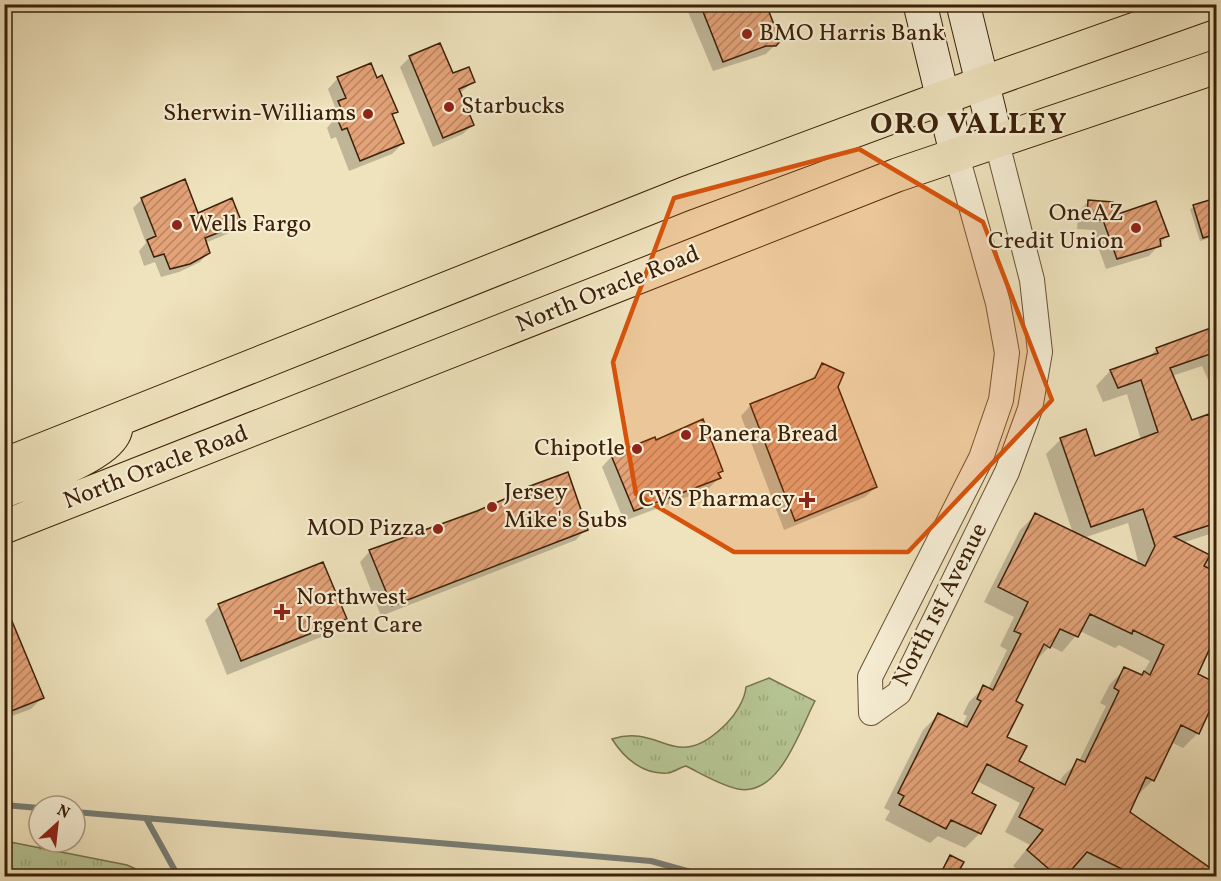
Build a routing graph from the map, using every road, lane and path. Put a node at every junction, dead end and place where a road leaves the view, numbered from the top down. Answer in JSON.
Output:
{"nodes":[{"id":1,"x":920,"y":4,"type":"edge"},
{"id":2,"x":963,"y":4,"type":"edge"},
{"id":3,"x":1206,"y":4,"type":"edge"},
{"id":4,"x":1216,"y":67,"type":"edge"},
{"id":5,"x":983,"y":82,"type":"junction"},
{"id":6,"x":942,"y":99,"type":"junction"},
{"id":7,"x":998,"y":143,"type":"junction"},
{"id":8,"x":957,"y":156,"type":"junction"},
{"id":9,"x":1040,"y":352,"type":"junction"},
{"id":10,"x":1007,"y":353,"type":"junction"},
{"id":11,"x":116,"y":421,"type":"junction"},
{"id":12,"x":4,"y":465,"type":"edge"},
{"id":13,"x":4,"y":491,"type":"edge"},
{"id":14,"x":4,"y":527,"type":"edge"}],
"edges":[{"from":1,"to":6,"type":"main road","name":"North 1st Avenue"},
{"from":2,"to":5,"type":"main road","name":"North 1st Avenue"},
{"from":3,"to":5,"type":"highway"},
{"from":4,"to":7,"type":"highway","name":"North Oracle Road"},
{"from":5,"to":6,"type":"highway"},
{"from":5,"to":7,"type":"main road","name":"North 1st Avenue"},
{"from":6,"to":8,"type":"main road","name":"North 1st Avenue"},
{"from":6,"to":11,"type":"highway"},
{"from":7,"to":8,"type":"highway","name":"North Oracle Road"},
{"from":7,"to":9,"type":"street","name":"North 1st Avenue"},
{"from":8,"to":10,"type":"street","name":"North 1st Avenue"},
{"from":8,"to":14,"type":"highway","name":"North Oracle Road"},
{"from":9,"to":10,"type":"street"},
{"from":9,"to":10,"type":"street","name":"North 1st Avenue"},
{"from":11,"to":12,"type":"highway"},
{"from":11,"to":13,"type":"highway"}]}
